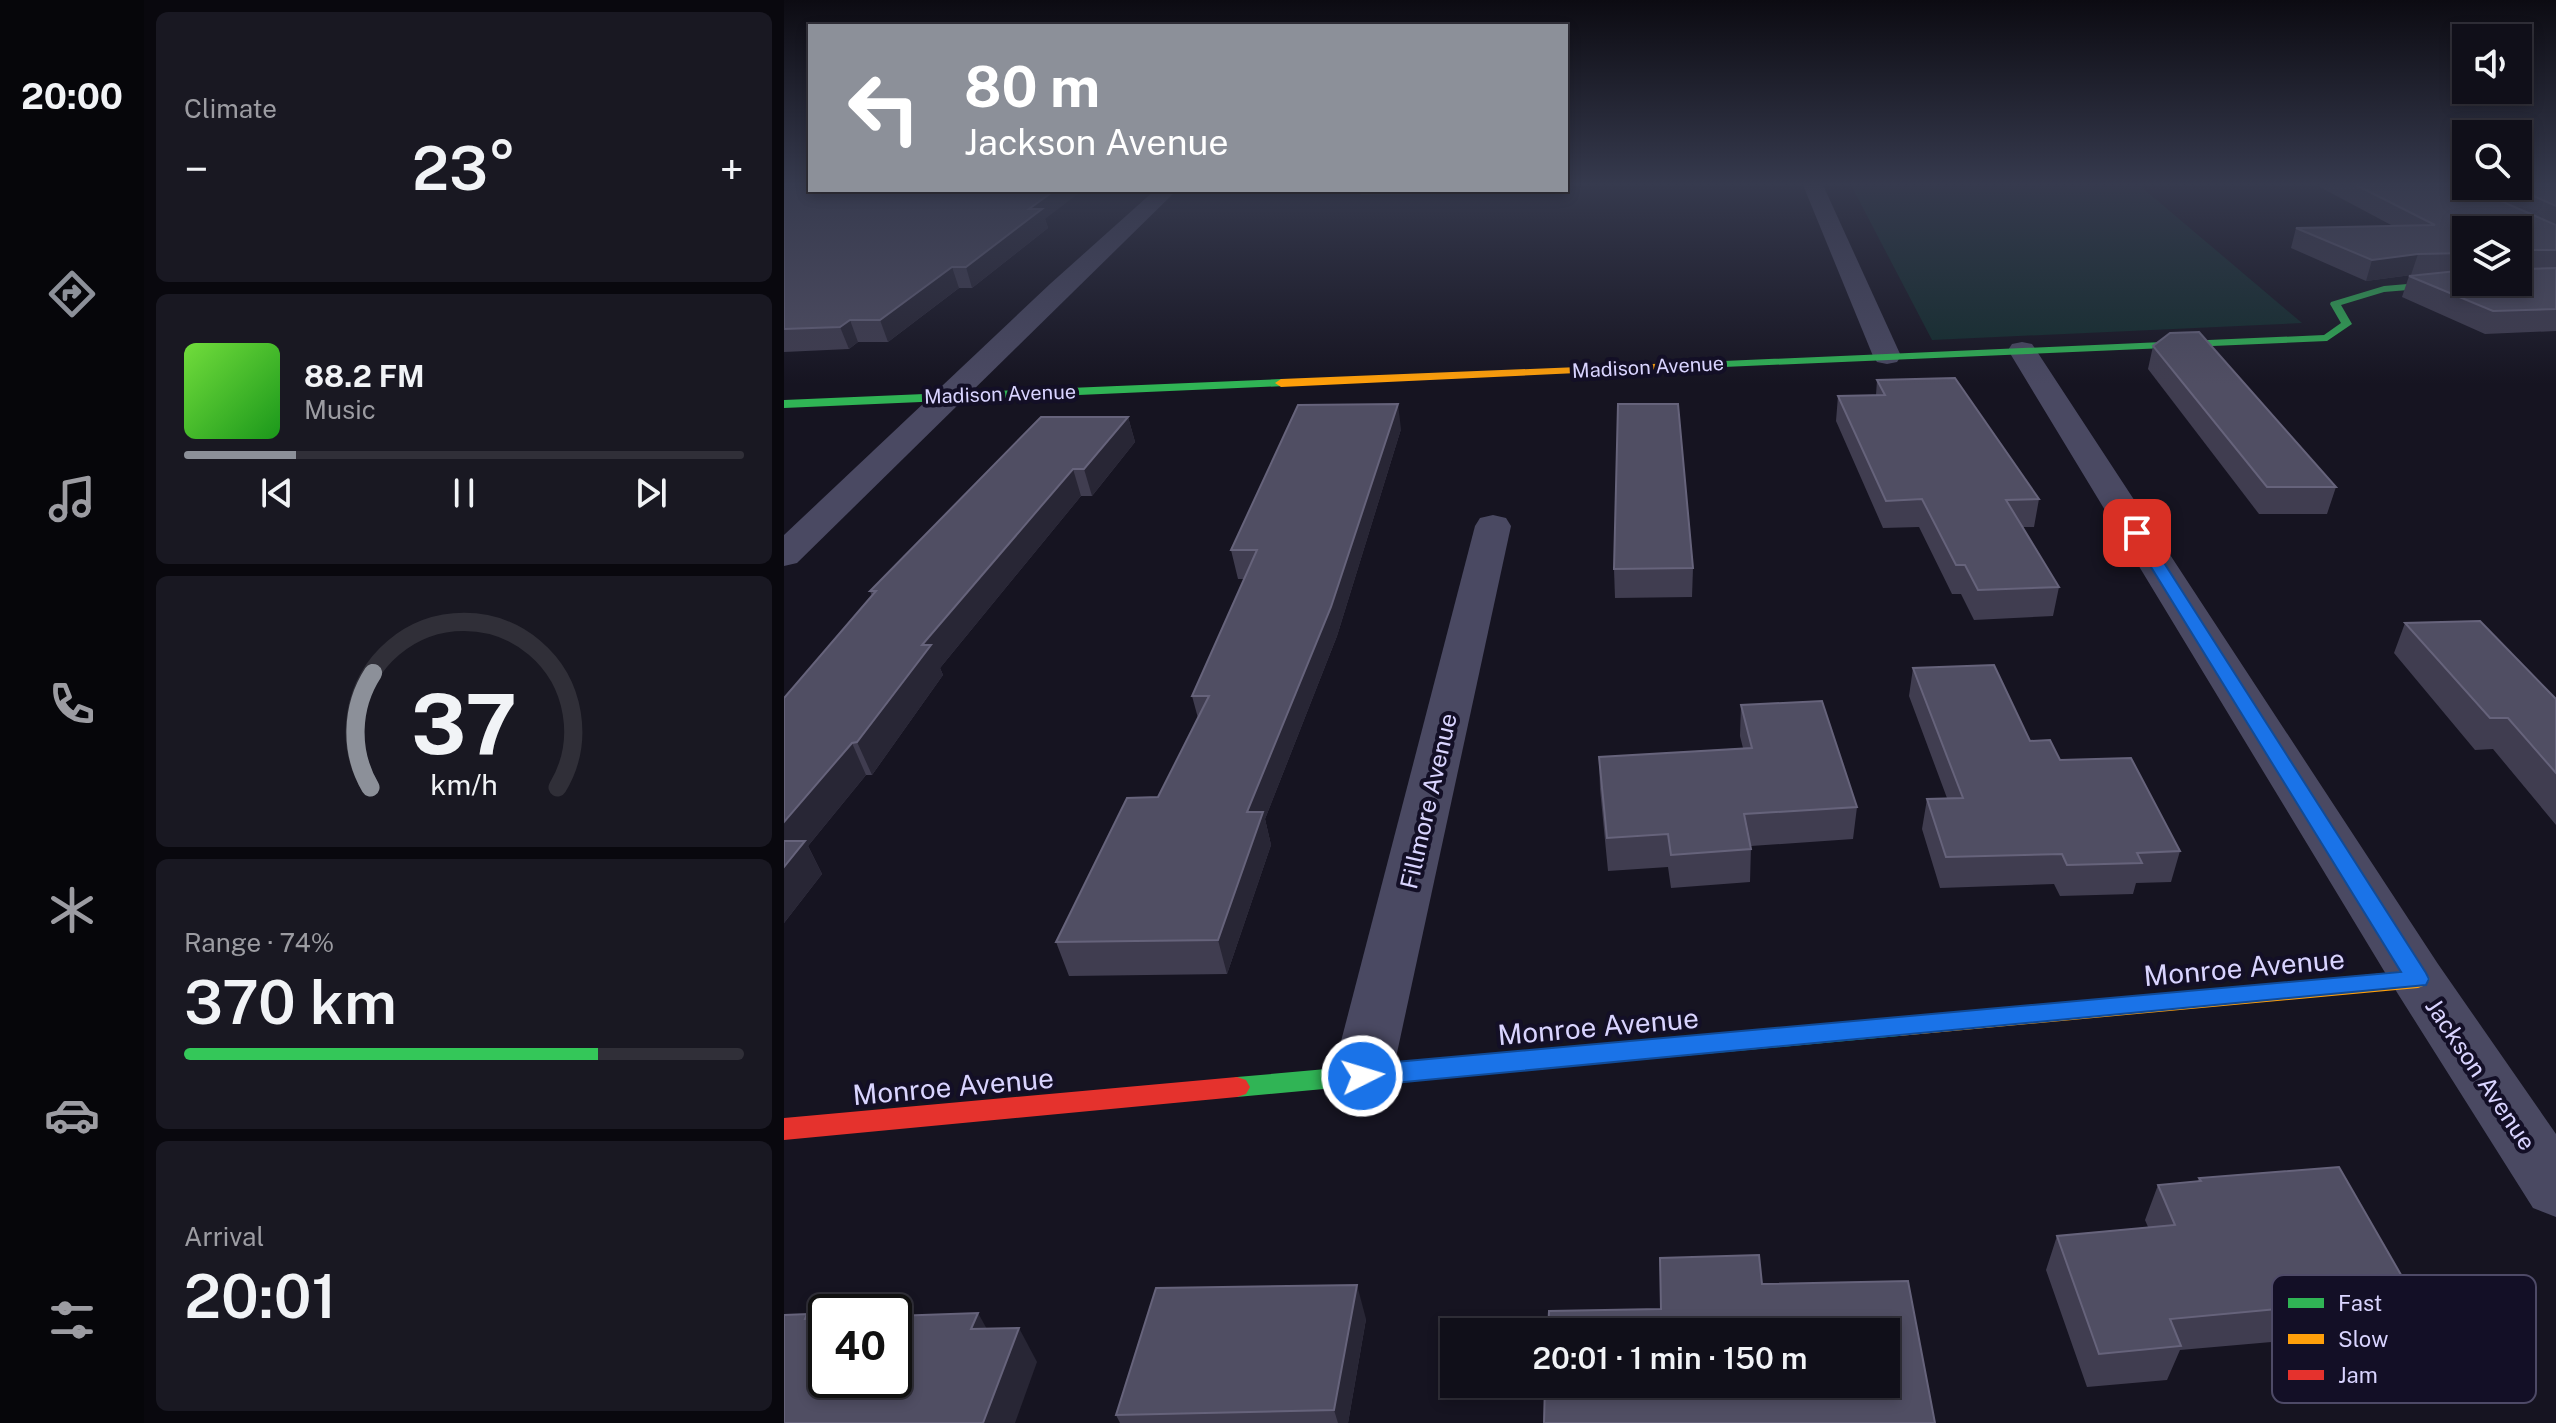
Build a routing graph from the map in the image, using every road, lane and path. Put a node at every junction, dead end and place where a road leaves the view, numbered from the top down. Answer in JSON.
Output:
{"nodes":[{"id":1,"x":1100,"y":251,"type":"edge"},
{"id":2,"x":1842,"y":251,"type":"edge"},
{"id":3,"x":2452,"y":283,"type":"edge"},
{"id":4,"x":2022,"y":350,"type":"junction"},
{"id":5,"x":1887,"y":356,"type":"junction"},
{"id":6,"x":948,"y":397,"type":"junction"},
{"id":7,"x":784,"y":404,"type":"edge"},
{"id":8,"x":1493,"y":526,"type":"dead end"},
{"id":9,"x":784,"y":555,"type":"edge"},
{"id":10,"x":2418,"y":979,"type":"junction"},
{"id":11,"x":1362,"y":1076,"type":"junction"},
{"id":12,"x":784,"y":1129,"type":"edge"},
{"id":13,"x":2556,"y":1188,"type":"edge"}],
"edges":[{"from":1,"to":6,"type":"street"},
{"from":2,"to":5,"type":"street"},
{"from":3,"to":4,"type":"street","name":"Madison Avenue"},
{"from":4,"to":5,"type":"street","name":"Madison Avenue"},
{"from":4,"to":10,"type":"street","name":"Jackson Avenue"},
{"from":5,"to":6,"type":"street","name":"Madison Avenue"},
{"from":6,"to":7,"type":"street","name":"Madison Avenue"},
{"from":6,"to":9,"type":"street"},
{"from":8,"to":11,"type":"street","name":"Fillmore Avenue"},
{"from":10,"to":11,"type":"street","name":"Monroe Avenue"},
{"from":10,"to":13,"type":"street","name":"Jackson Avenue"},
{"from":11,"to":12,"type":"street","name":"Monroe Avenue"}]}
